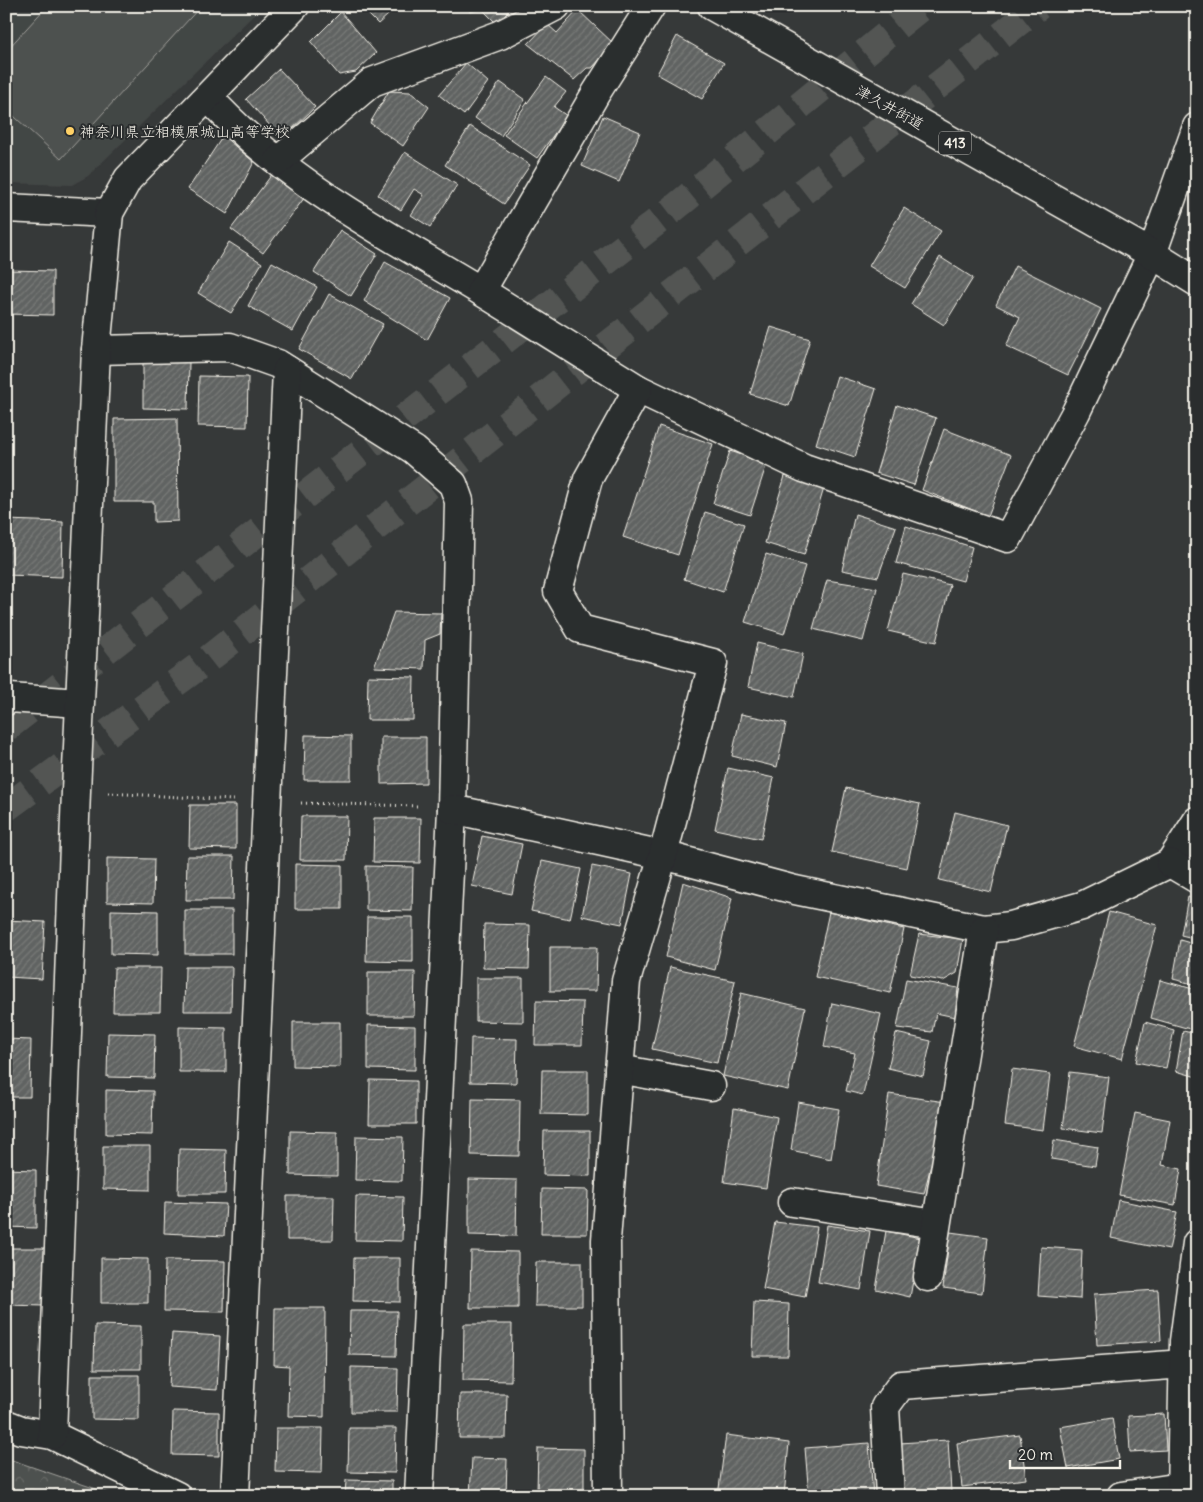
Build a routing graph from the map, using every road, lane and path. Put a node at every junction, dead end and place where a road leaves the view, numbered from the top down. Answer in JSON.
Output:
{"nodes":[{"id":1,"x":294,"y":6,"type":"edge"},
{"id":2,"x":556,"y":6,"type":"edge"},
{"id":3,"x":651,"y":6,"type":"edge"},
{"id":4,"x":712,"y":6,"type":"edge"},
{"id":5,"x":208,"y":97,"type":"junction"},
{"id":6,"x":1197,"y":127,"type":"edge"},
{"id":7,"x":278,"y":161,"type":"junction"},
{"id":8,"x":6,"y":208,"type":"edge"},
{"id":9,"x":109,"y":213,"type":"junction"},
{"id":10,"x":1152,"y":254,"type":"junction"},
{"id":11,"x":1197,"y":282,"type":"edge"},
{"id":12,"x":481,"y":291,"type":"junction"},
{"id":13,"x":96,"y":350,"type":"junction"},
{"id":14,"x":287,"y":370,"type":"junction"},
{"id":15,"x":638,"y":389,"type":"junction"},
{"id":16,"x":6,"y":701,"type":"edge"},
{"id":17,"x":80,"y":703,"type":"junction"},
{"id":18,"x":452,"y":809,"type":"junction"},
{"id":19,"x":1197,"y":822,"type":"edge"},
{"id":20,"x":663,"y":856,"type":"junction"},
{"id":21,"x":1170,"y":863,"type":"junction"},
{"id":22,"x":1197,"y":880,"type":"edge"},
{"id":23,"x":984,"y":929,"type":"junction"},
{"id":24,"x":619,"y":1069,"type":"junction"},
{"id":25,"x":711,"y":1086,"type":"dead end"},
{"id":26,"x":792,"y":1202,"type":"dead end"},
{"id":27,"x":936,"y":1224,"type":"junction"},
{"id":28,"x":1197,"y":1243,"type":"edge"},
{"id":29,"x":928,"y":1276,"type":"dead end"},
{"id":30,"x":1193,"y":1303,"type":"edge"},
{"id":31,"x":1184,"y":1364,"type":"junction"},
{"id":32,"x":6,"y":1424,"type":"edge"},
{"id":33,"x":52,"y":1435,"type":"junction"},
{"id":34,"x":1181,"y":1491,"type":"edge"},
{"id":35,"x":177,"y":1496,"type":"edge"},
{"id":36,"x":235,"y":1496,"type":"edge"},
{"id":37,"x":419,"y":1496,"type":"edge"},
{"id":38,"x":608,"y":1496,"type":"edge"},
{"id":39,"x":890,"y":1496,"type":"edge"},
{"id":40,"x":1121,"y":1496,"type":"edge"}],
"edges":[{"from":1,"to":5,"type":"main road"},
{"from":2,"to":7,"type":"main road"},
{"from":3,"to":12,"type":"main road"},
{"from":4,"to":10,"type":"main road","name":"津久井街道","number":"413"},
{"from":5,"to":7,"type":"main road"},
{"from":5,"to":9,"type":"main road"},
{"from":6,"to":10,"type":"main road"},
{"from":7,"to":12,"type":"main road"},
{"from":8,"to":9,"type":"main road"},
{"from":9,"to":13,"type":"main road"},
{"from":10,"to":11,"type":"main road","name":"津久井街道","number":"413"},
{"from":10,"to":15,"type":"main road"},
{"from":12,"to":15,"type":"main road"},
{"from":13,"to":14,"type":"main road"},
{"from":13,"to":17,"type":"main road"},
{"from":14,"to":18,"type":"main road"},
{"from":14,"to":36,"type":"main road"},
{"from":15,"to":20,"type":"main road"},
{"from":16,"to":17,"type":"main road"},
{"from":17,"to":33,"type":"main road"},
{"from":18,"to":20,"type":"main road"},
{"from":18,"to":37,"type":"main road"},
{"from":19,"to":21,"type":"main road"},
{"from":20,"to":23,"type":"main road"},
{"from":20,"to":24,"type":"main road"},
{"from":21,"to":22,"type":"main road"},
{"from":21,"to":23,"type":"main road"},
{"from":23,"to":27,"type":"main road"},
{"from":24,"to":25,"type":"main road"},
{"from":24,"to":38,"type":"main road"},
{"from":26,"to":27,"type":"main road"},
{"from":27,"to":29,"type":"main road"},
{"from":28,"to":30,"type":"main road"},
{"from":30,"to":31,"type":"main road"},
{"from":31,"to":34,"type":"main road"},
{"from":31,"to":39,"type":"main road"},
{"from":32,"to":33,"type":"main road"},
{"from":33,"to":35,"type":"main road"},
{"from":34,"to":40,"type":"main road"}]}
